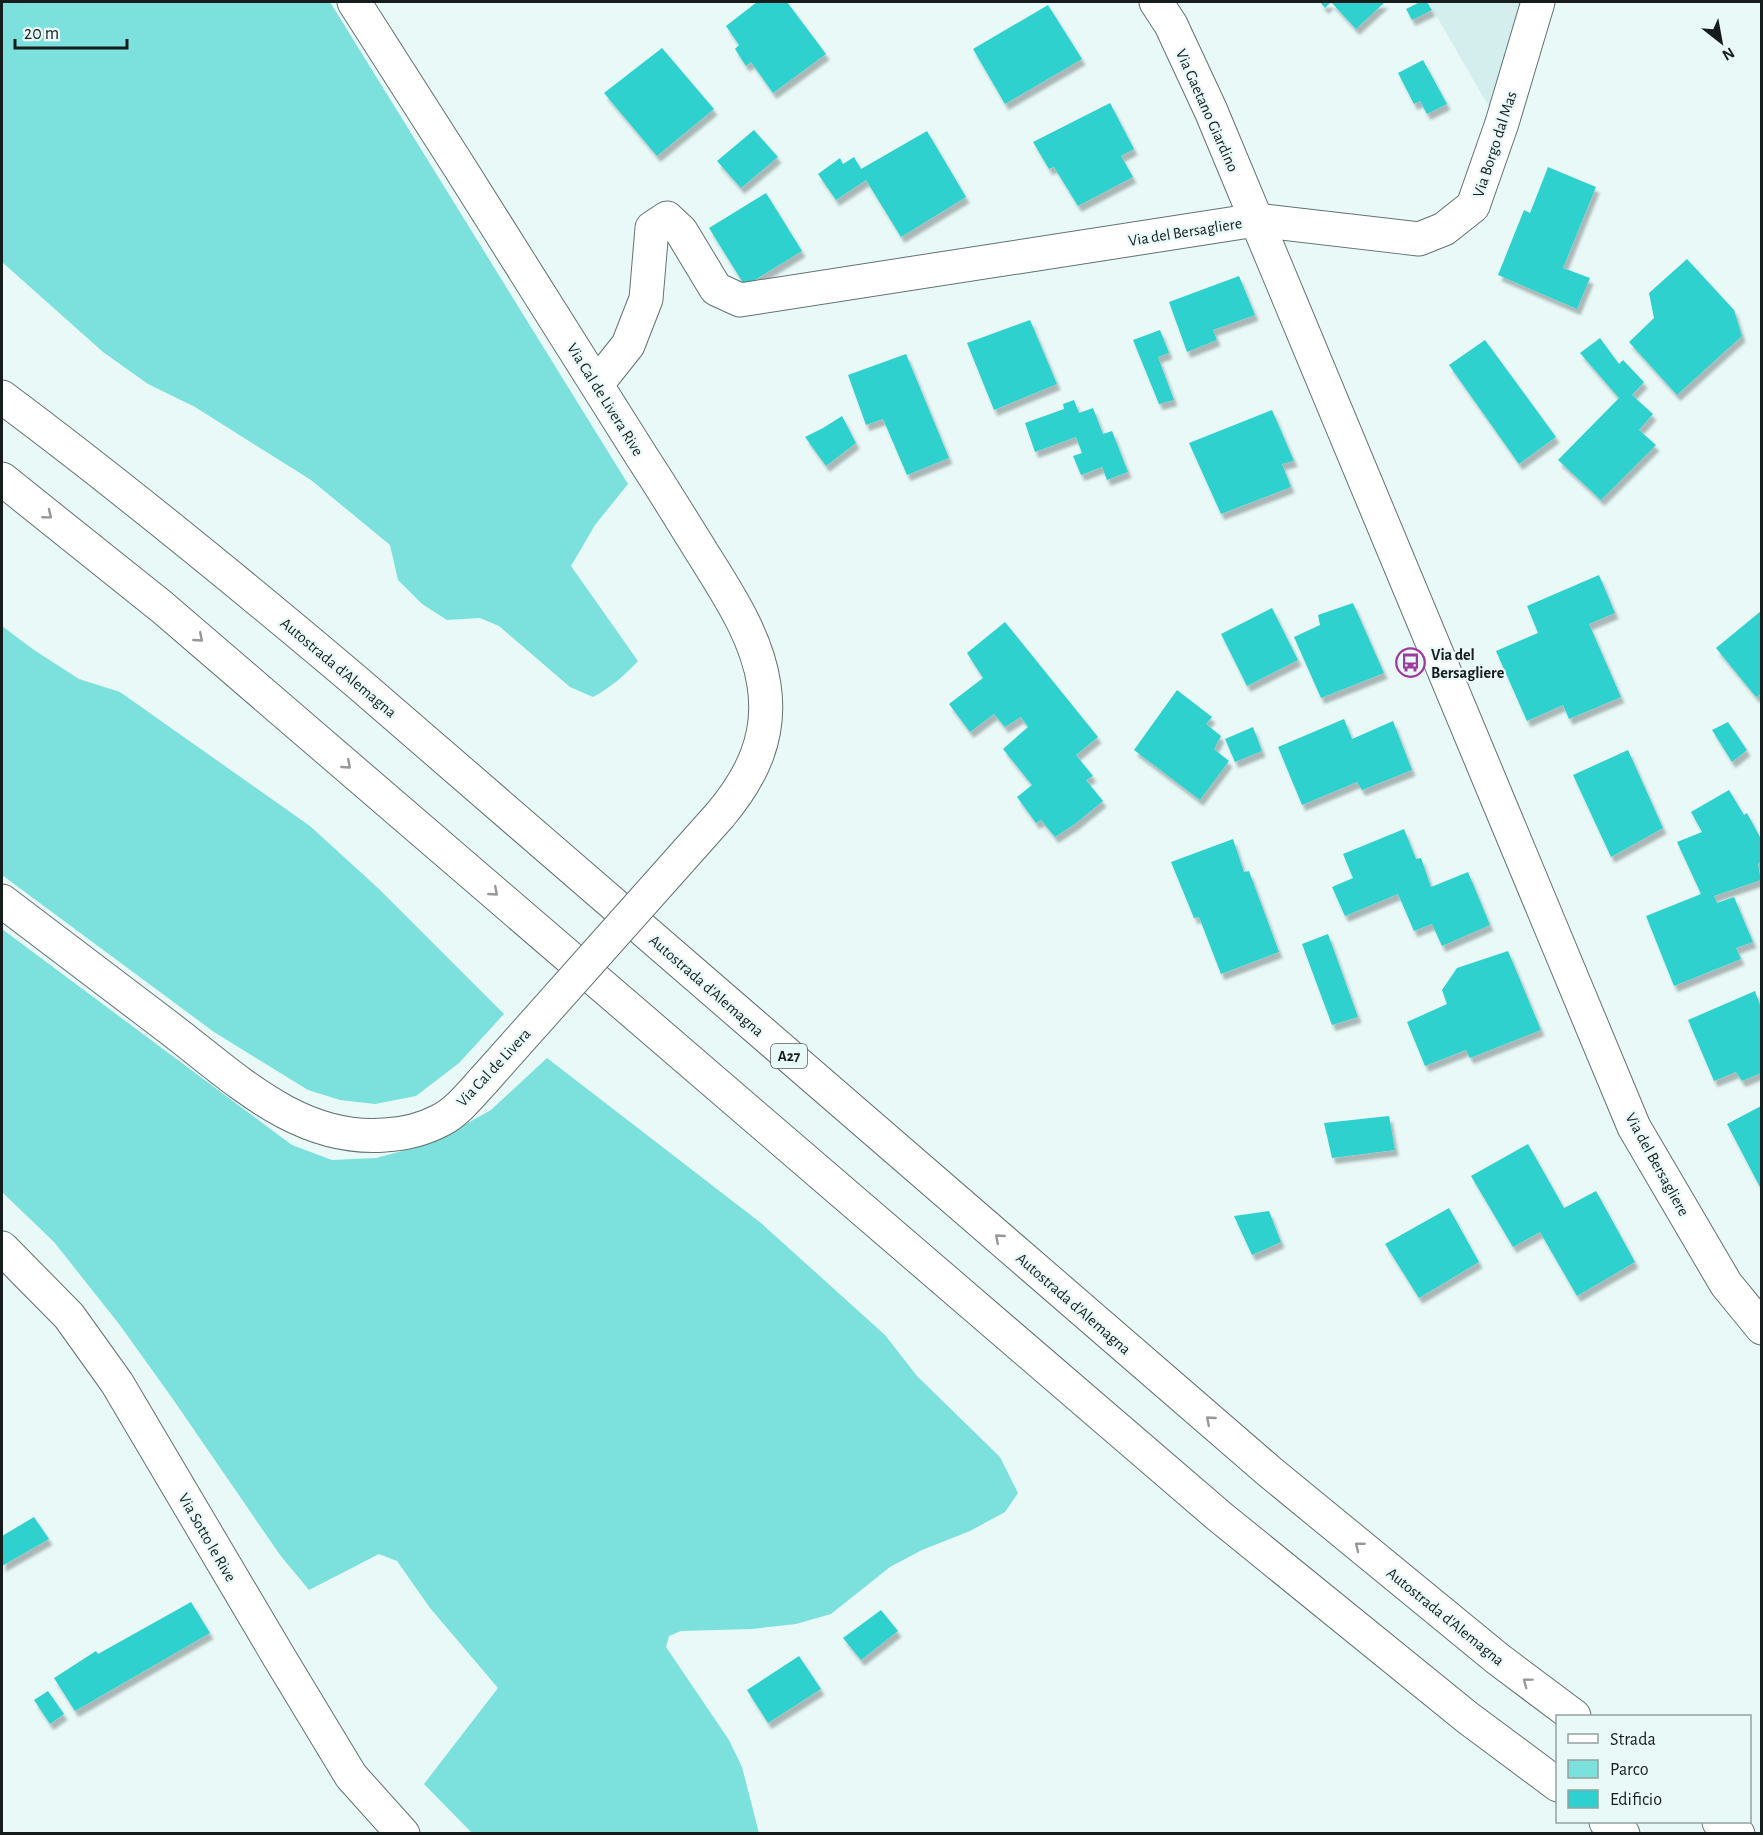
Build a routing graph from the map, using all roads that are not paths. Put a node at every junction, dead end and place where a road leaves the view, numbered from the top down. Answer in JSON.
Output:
{"nodes":[{"id":1,"x":354,"y":2,"type":"edge"},
{"id":2,"x":1156,"y":2,"type":"edge"},
{"id":3,"x":1538,"y":2,"type":"edge"},
{"id":4,"x":1256,"y":220,"type":"junction"},
{"id":5,"x":597,"y":384,"type":"junction"},
{"id":6,"x":2,"y":397,"type":"edge"},
{"id":7,"x":2,"y":479,"type":"edge"},
{"id":8,"x":720,"y":815,"type":"joint"},
{"id":9,"x":2,"y":901,"type":"edge"},
{"id":10,"x":2,"y":1248,"type":"edge"},
{"id":11,"x":1761,"y":1328,"type":"edge"},
{"id":12,"x":1573,"y":1715,"type":"edge"},
{"id":13,"x":1556,"y":1784,"type":"edge"},
{"id":14,"x":1609,"y":1823,"type":"edge"},
{"id":15,"x":1722,"y":1823,"type":"edge"},
{"id":16,"x":403,"y":1833,"type":"edge"},
{"id":17,"x":1623,"y":1833,"type":"edge"},
{"id":18,"x":1738,"y":1833,"type":"edge"}],
"edges":[{"from":1,"to":5,"type":"main road","name":"Via Cal de Livera Rive"},
{"from":2,"to":4,"type":"main road","name":"Via Gaetano Giardino"},
{"from":3,"to":4,"type":"main road","name":"Via Borgo dal Mas"},
{"from":4,"to":5,"type":"main road","name":"Via del Bersagliere"},
{"from":4,"to":11,"type":"main road","name":"Via del Bersagliere"},
{"from":5,"to":8,"type":"main road","name":"Via Cal de Livera Rive"},
{"from":12,"to":6,"type":"main road","name":"Autostrada d'Alemagna","number":"A27","one_way":true},
{"from":7,"to":13,"type":"main road","one_way":true},
{"from":8,"to":9,"type":"main road","name":"Via Cal de Livera","bridge":true},
{"from":10,"to":16,"type":"main road","name":"Via Sotto le Rive"},
{"from":14,"to":17,"type":"main road"},
{"from":15,"to":18,"type":"main road"}]}
